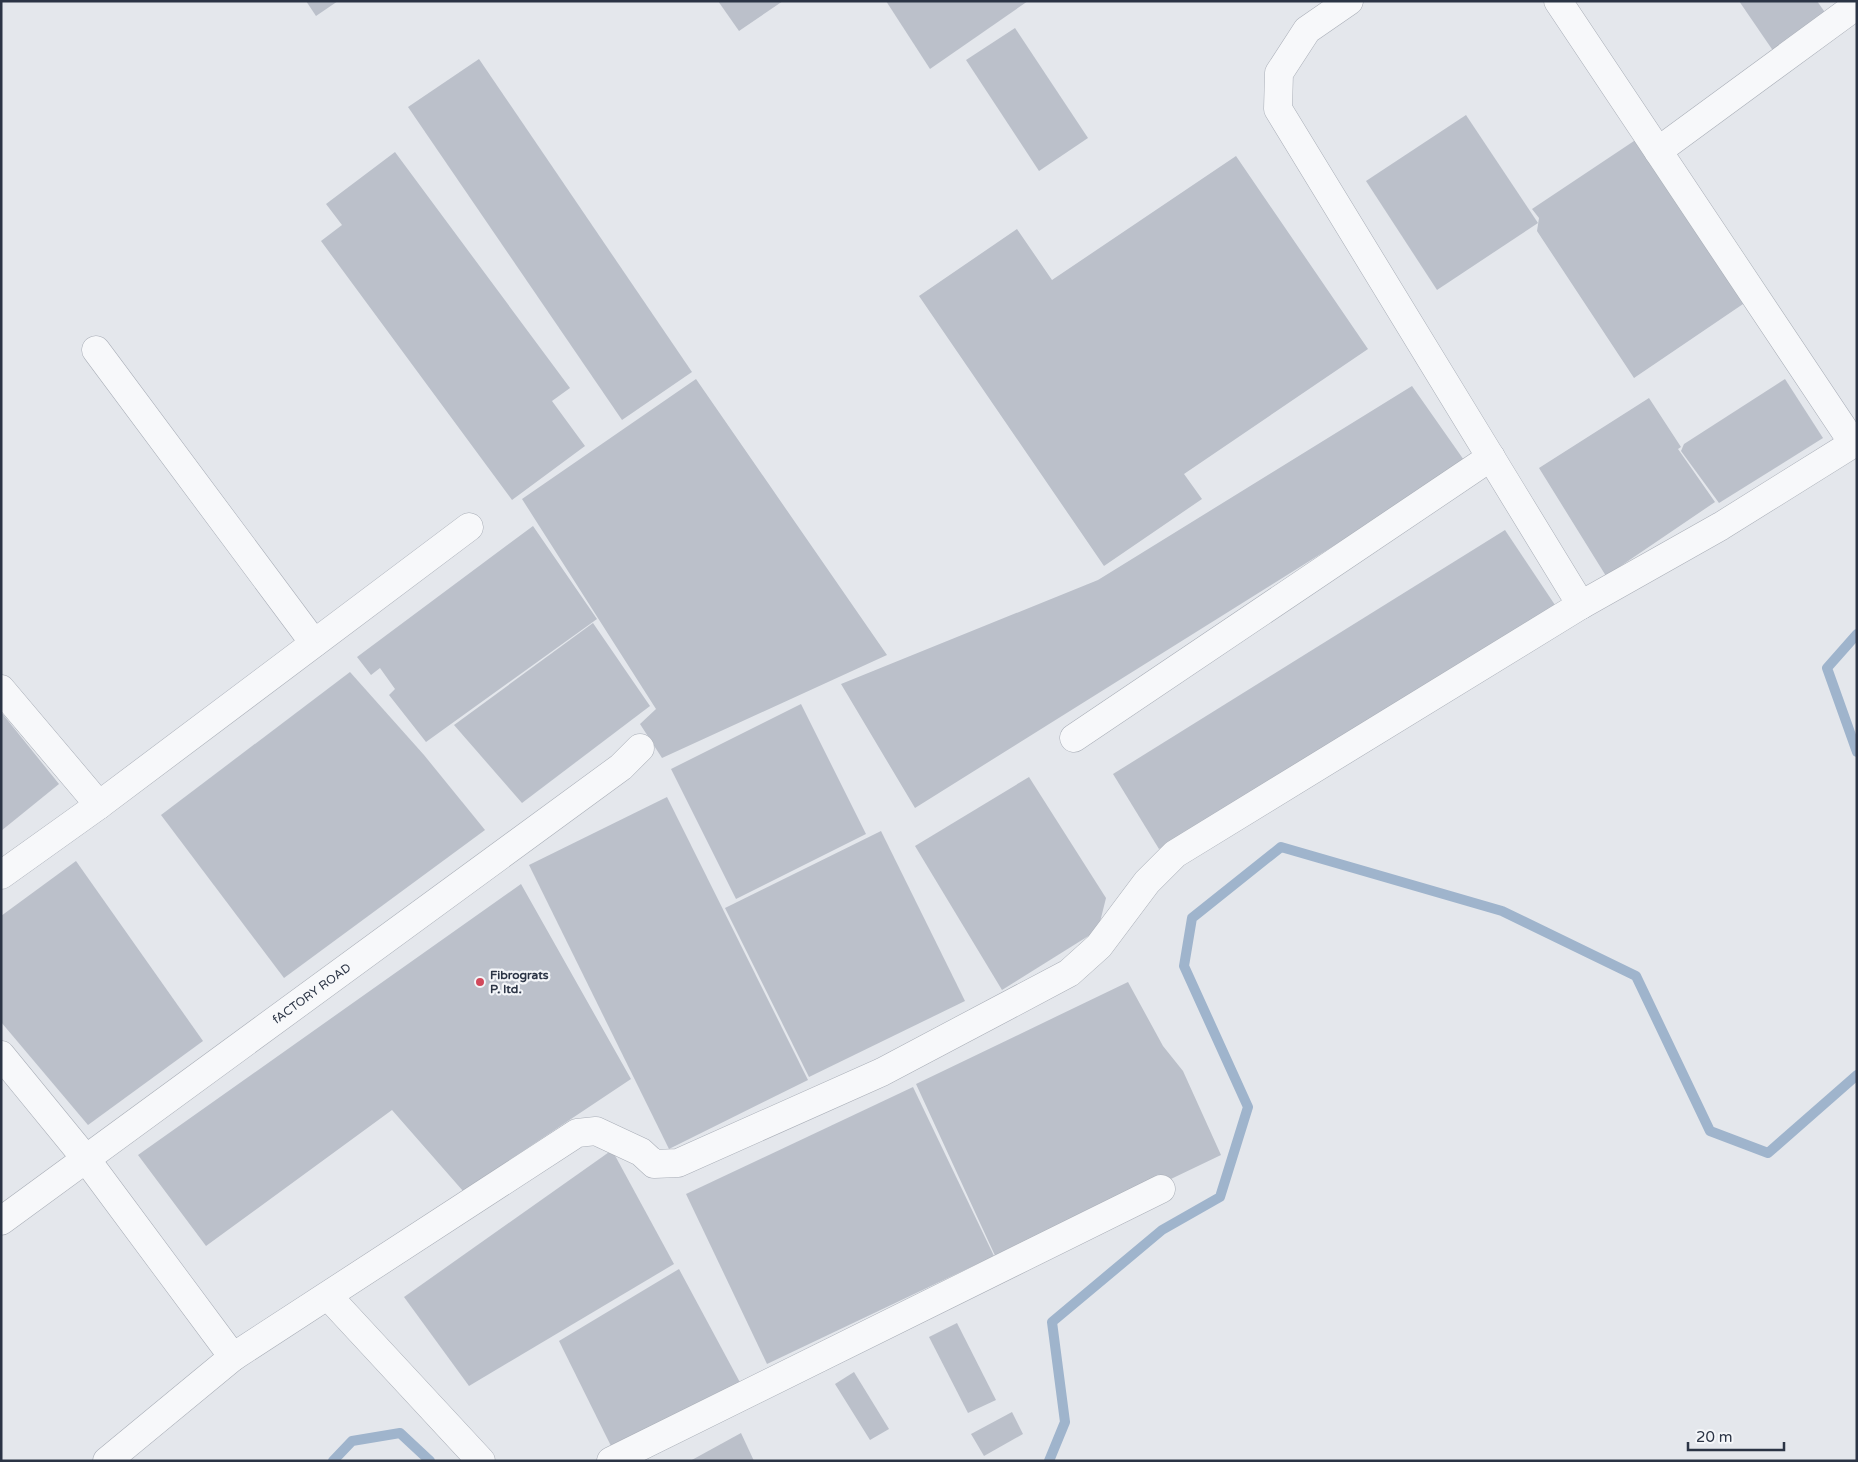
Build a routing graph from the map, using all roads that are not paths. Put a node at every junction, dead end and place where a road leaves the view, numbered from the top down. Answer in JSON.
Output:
{"nodes":[{"id":1,"x":1349,"y":1,"type":"edge"},
{"id":2,"x":1558,"y":1,"type":"edge"},
{"id":3,"x":1857,"y":5,"type":"edge"},
{"id":4,"x":1658,"y":151,"type":"junction"},
{"id":5,"x":96,"y":350,"type":"dead end"},
{"id":6,"x":1855,"y":442,"type":"edge"},
{"id":7,"x":1491,"y":458,"type":"junction"},
{"id":8,"x":469,"y":527,"type":"dead end"},
{"id":9,"x":1581,"y":605,"type":"junction"},
{"id":10,"x":314,"y":643,"type":"junction"},
{"id":11,"x":1,"y":689,"type":"edge"},
{"id":12,"x":1074,"y":738,"type":"dead end"},
{"id":13,"x":640,"y":748,"type":"dead end"},
{"id":14,"x":99,"y":805,"type":"junction"},
{"id":15,"x":1,"y":875,"type":"edge"},
{"id":16,"x":1,"y":1055,"type":"edge"},
{"id":17,"x":86,"y":1159,"type":"junction"},
{"id":18,"x":1161,"y":1189,"type":"dead end"},
{"id":19,"x":1,"y":1220,"type":"edge"},
{"id":20,"x":328,"y":1296,"type":"junction"},
{"id":21,"x":233,"y":1358,"type":"junction"},
{"id":22,"x":107,"y":1461,"type":"edge"},
{"id":23,"x":481,"y":1461,"type":"edge"},
{"id":24,"x":611,"y":1461,"type":"edge"}],
"edges":[{"from":1,"to":7,"type":"street"},
{"from":2,"to":4,"type":"street"},
{"from":3,"to":4,"type":"street"},
{"from":4,"to":6,"type":"street"},
{"from":5,"to":10,"type":"street"},
{"from":6,"to":9,"type":"street"},
{"from":7,"to":9,"type":"street"},
{"from":7,"to":12,"type":"street"},
{"from":8,"to":10,"type":"street"},
{"from":9,"to":20,"type":"street"},
{"from":10,"to":14,"type":"street"},
{"from":11,"to":14,"type":"street"},
{"from":13,"to":17,"type":"street","name":"fACTORY ROAD"},
{"from":14,"to":15,"type":"street"},
{"from":16,"to":17,"type":"street"},
{"from":17,"to":19,"type":"street","name":"fACTORY ROAD"},
{"from":17,"to":21,"type":"street"},
{"from":18,"to":24,"type":"street"},
{"from":20,"to":21,"type":"street"},
{"from":20,"to":23,"type":"street"},
{"from":21,"to":22,"type":"street"}]}
